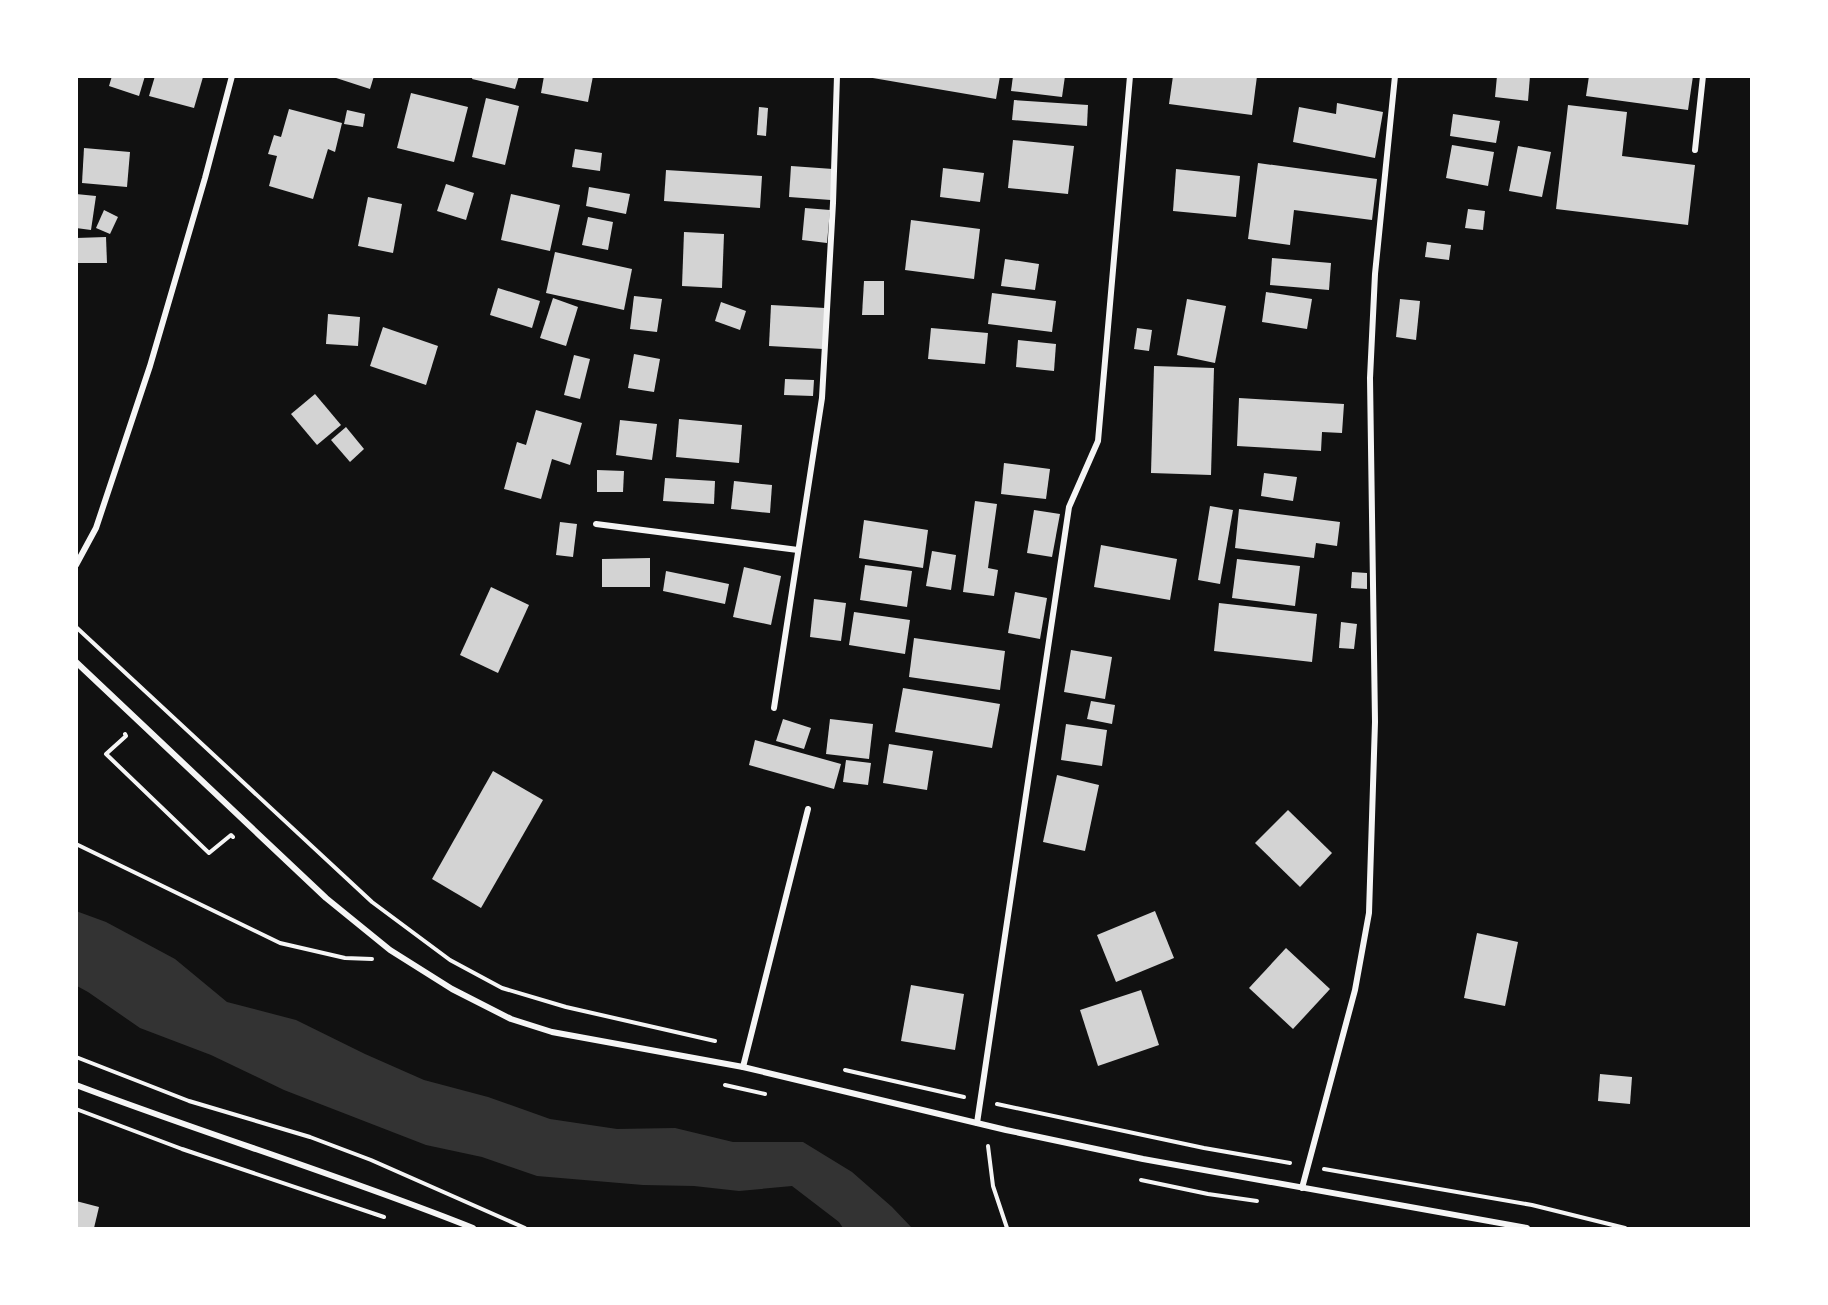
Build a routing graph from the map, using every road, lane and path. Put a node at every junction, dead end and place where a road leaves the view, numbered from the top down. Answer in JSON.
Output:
{"nodes":[{"id":1,"x":232,"y":76,"type":"edge"},
{"id":2,"x":837,"y":76,"type":"edge"},
{"id":3,"x":1130,"y":76,"type":"edge"},
{"id":4,"x":1395,"y":76,"type":"edge"},
{"id":5,"x":1703,"y":76,"type":"edge"},
{"id":6,"x":1695,"y":150,"type":"dead end"},
{"id":7,"x":596,"y":524,"type":"dead end"},
{"id":8,"x":798,"y":550,"type":"junction"},
{"id":9,"x":76,"y":565,"type":"edge"},
{"id":10,"x":76,"y":627,"type":"edge"},
{"id":11,"x":76,"y":662,"type":"edge"},
{"id":12,"x":774,"y":708,"type":"dead end"},
{"id":13,"x":118,"y":728,"type":"dead end"},
{"id":14,"x":808,"y":809,"type":"dead end"},
{"id":15,"x":238,"y":842,"type":"dead end"},
{"id":16,"x":76,"y":844,"type":"edge"},
{"id":17,"x":363,"y":952,"type":"dead end"},
{"id":18,"x":372,"y":959,"type":"junction"},
{"id":19,"x":380,"y":964,"type":"dead end"},
{"id":20,"x":747,"y":1048,"type":"junction"},
{"id":21,"x":76,"y":1058,"type":"edge"},
{"id":22,"x":743,"y":1067,"type":"junction"},
{"id":23,"x":839,"y":1068,"type":"dead end"},
{"id":24,"x":76,"y":1085,"type":"edge"},
{"id":25,"x":724,"y":1085,"type":"dead end"},
{"id":26,"x":769,"y":1095,"type":"dead end"},
{"id":27,"x":980,"y":1100,"type":"junction"},
{"id":28,"x":76,"y":1109,"type":"edge"},
{"id":29,"x":977,"y":1123,"type":"junction"},
{"id":30,"x":977,"y":1144,"type":"dead end"},
{"id":31,"x":988,"y":1146,"type":"junction"},
{"id":32,"x":994,"y":1148,"type":"dead end"},
{"id":33,"x":1308,"y":1166,"type":"junction"},
{"id":34,"x":1138,"y":1179,"type":"dead end"},
{"id":35,"x":1302,"y":1188,"type":"junction"},
{"id":36,"x":1267,"y":1202,"type":"dead end"},
{"id":37,"x":385,"y":1217,"type":"dead end"},
{"id":38,"x":473,"y":1228,"type":"edge"},
{"id":39,"x":525,"y":1228,"type":"edge"},
{"id":40,"x":1007,"y":1228,"type":"edge"},
{"id":41,"x":1527,"y":1228,"type":"edge"},
{"id":42,"x":1625,"y":1228,"type":"edge"}],
"edges":[{"from":1,"to":9,"type":"street"},
{"from":2,"to":8,"type":"street"},
{"from":3,"to":27,"type":"street"},
{"from":4,"to":33,"type":"street"},
{"from":5,"to":6,"type":"street"},
{"from":7,"to":8,"type":"street"},
{"from":8,"to":12,"type":"street"},
{"from":10,"to":20,"type":"path"},
{"from":11,"to":22,"type":"street"},
{"from":13,"to":15,"type":"path"},
{"from":14,"to":20,"type":"street"},
{"from":16,"to":18,"type":"path"},
{"from":17,"to":18,"type":"path"},
{"from":18,"to":19,"type":"path"},
{"from":20,"to":22,"type":"street"},
{"from":21,"to":39,"type":"path"},
{"from":22,"to":29,"type":"street"},
{"from":23,"to":27,"type":"path"},
{"from":24,"to":38,"type":"street"},
{"from":25,"to":26,"type":"path"},
{"from":27,"to":29,"type":"street"},
{"from":27,"to":33,"type":"path"},
{"from":28,"to":37,"type":"path"},
{"from":29,"to":35,"type":"street"},
{"from":30,"to":31,"type":"path"},
{"from":31,"to":32,"type":"path"},
{"from":31,"to":40,"type":"path"},
{"from":33,"to":35,"type":"street"},
{"from":33,"to":42,"type":"path"},
{"from":34,"to":36,"type":"path"},
{"from":35,"to":41,"type":"street"}]}
